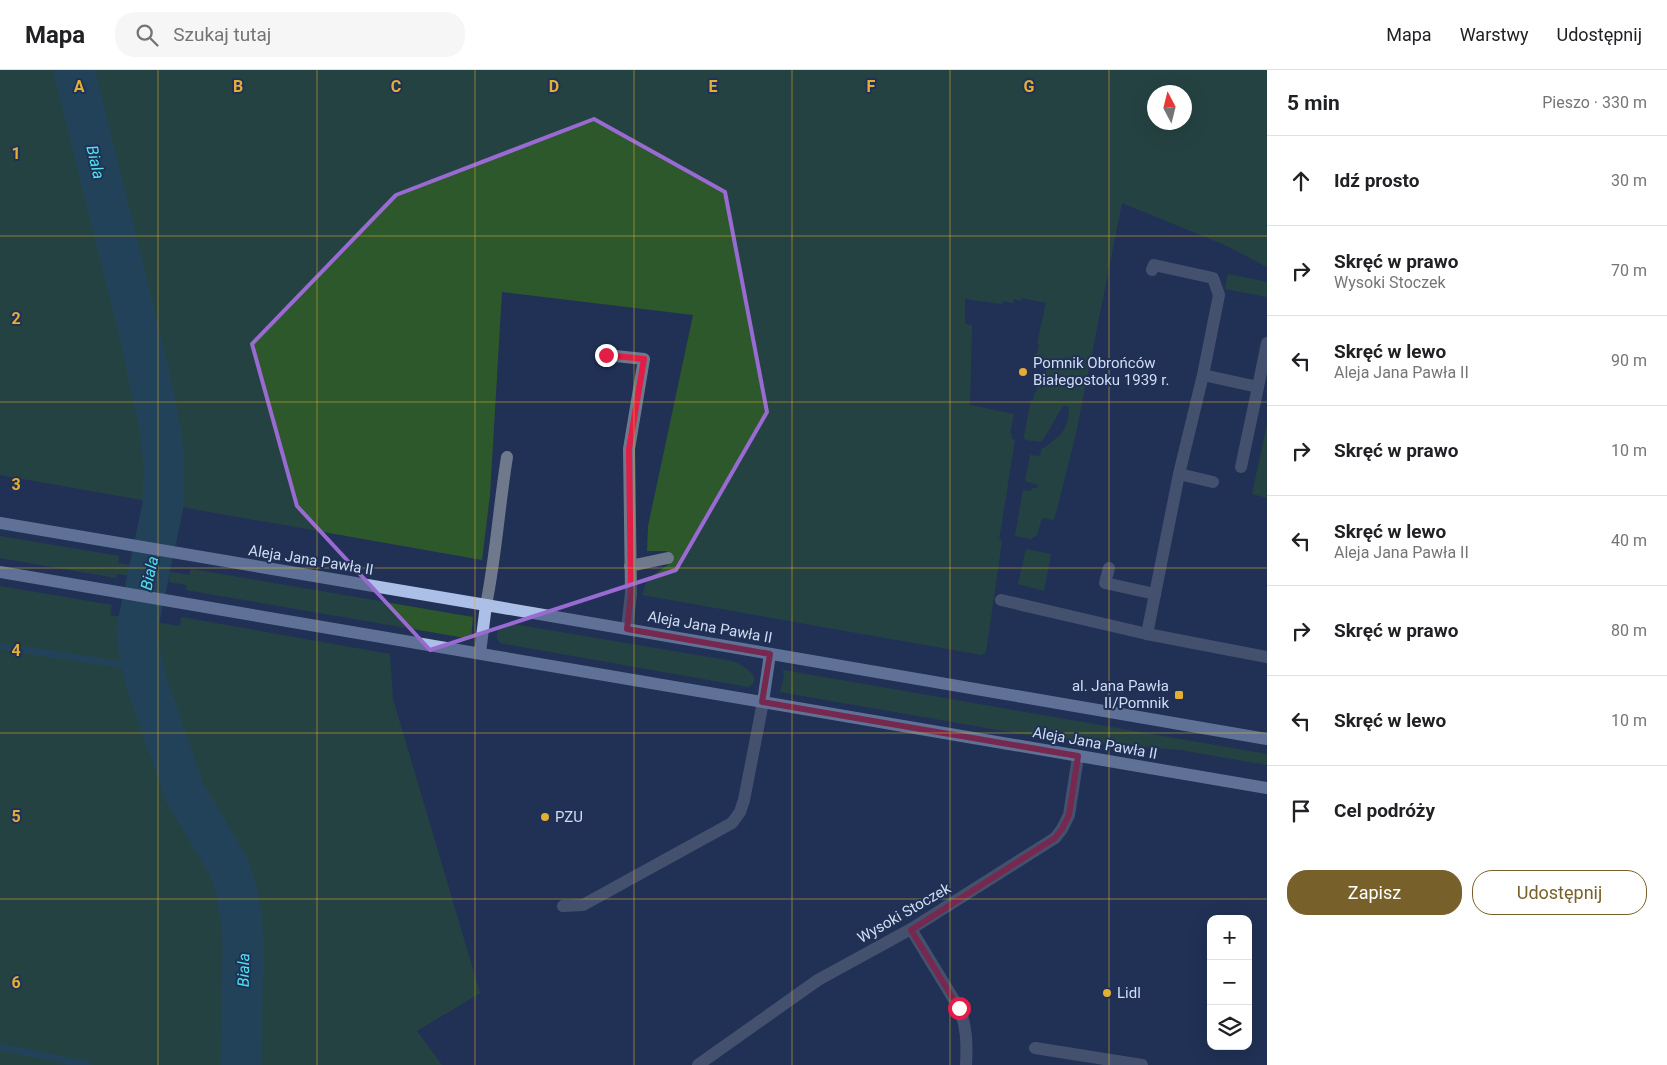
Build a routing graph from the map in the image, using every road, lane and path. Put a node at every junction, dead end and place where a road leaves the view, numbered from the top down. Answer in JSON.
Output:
{"nodes":[{"id":1,"x":1152,"y":270,"type":"dead end"},
{"id":2,"x":1267,"y":343,"type":"edge"},
{"id":3,"x":606,"y":355,"type":"dead end"},
{"id":4,"x":1203,"y":375,"type":"junction"},
{"id":5,"x":1258,"y":387,"type":"junction"},
{"id":6,"x":507,"y":457,"type":"dead end"},
{"id":7,"x":1241,"y":467,"type":"dead end"},
{"id":8,"x":1179,"y":474,"type":"junction"},
{"id":9,"x":1212,"y":482,"type":"dead end"},
{"id":10,"x":0,"y":524,"type":"edge"},
{"id":11,"x":668,"y":558,"type":"dead end"},
{"id":12,"x":630,"y":566,"type":"junction"},
{"id":13,"x":1108,"y":568,"type":"dead end"},
{"id":14,"x":0,"y":572,"type":"edge"},
{"id":15,"x":1155,"y":594,"type":"junction"},
{"id":16,"x":1001,"y":600,"type":"dead end"},
{"id":17,"x":486,"y":605,"type":"junction"},
{"id":18,"x":627,"y":629,"type":"junction"},
{"id":19,"x":1147,"y":634,"type":"junction"},
{"id":20,"x":480,"y":653,"type":"junction"},
{"id":21,"x":770,"y":654,"type":"junction"},
{"id":22,"x":1267,"y":658,"type":"edge"},
{"id":23,"x":762,"y":702,"type":"junction"},
{"id":24,"x":1267,"y":739,"type":"edge"},
{"id":25,"x":1078,"y":756,"type":"junction"},
{"id":26,"x":1267,"y":788,"type":"edge"},
{"id":27,"x":563,"y":906,"type":"dead end"},
{"id":28,"x":911,"y":930,"type":"junction"},
{"id":29,"x":1035,"y":1048,"type":"dead end"},
{"id":30,"x":698,"y":1065,"type":"edge"},
{"id":31,"x":966,"y":1065,"type":"edge"},
{"id":32,"x":1142,"y":1065,"type":"edge"}],
"edges":[{"from":1,"to":4,"type":"street"},
{"from":2,"to":5,"type":"street"},
{"from":3,"to":12,"type":"street"},
{"from":4,"to":5,"type":"street"},
{"from":4,"to":8,"type":"street"},
{"from":5,"to":7,"type":"street"},
{"from":6,"to":17,"type":"street"},
{"from":8,"to":9,"type":"street"},
{"from":8,"to":15,"type":"street"},
{"from":10,"to":17,"type":"main road","name":"Aleja Jana Pawła II"},
{"from":11,"to":12,"type":"street"},
{"from":12,"to":18,"type":"street"},
{"from":13,"to":15,"type":"street"},
{"from":14,"to":20,"type":"main road","name":"Aleja Jana Pawła II"},
{"from":15,"to":19,"type":"street"},
{"from":16,"to":19,"type":"street"},
{"from":17,"to":18,"type":"main road","name":"Aleja Jana Pawła II"},
{"from":17,"to":20,"type":"main road"},
{"from":18,"to":21,"type":"main road","name":"Aleja Jana Pawła II"},
{"from":19,"to":22,"type":"street"},
{"from":20,"to":23,"type":"main road","name":"Aleja Jana Pawła II"},
{"from":21,"to":23,"type":"main road"},
{"from":21,"to":24,"type":"main road","name":"Aleja Jana Pawła II"},
{"from":23,"to":25,"type":"main road","name":"Aleja Jana Pawła II"},
{"from":23,"to":27,"type":"street"},
{"from":25,"to":26,"type":"main road","name":"Aleja Jana Pawła II"},
{"from":25,"to":28,"type":"street","name":"Wysoki Stoczek"},
{"from":28,"to":30,"type":"street","name":"Wysoki Stoczek"},
{"from":28,"to":31,"type":"street"},
{"from":29,"to":32,"type":"street"}]}
